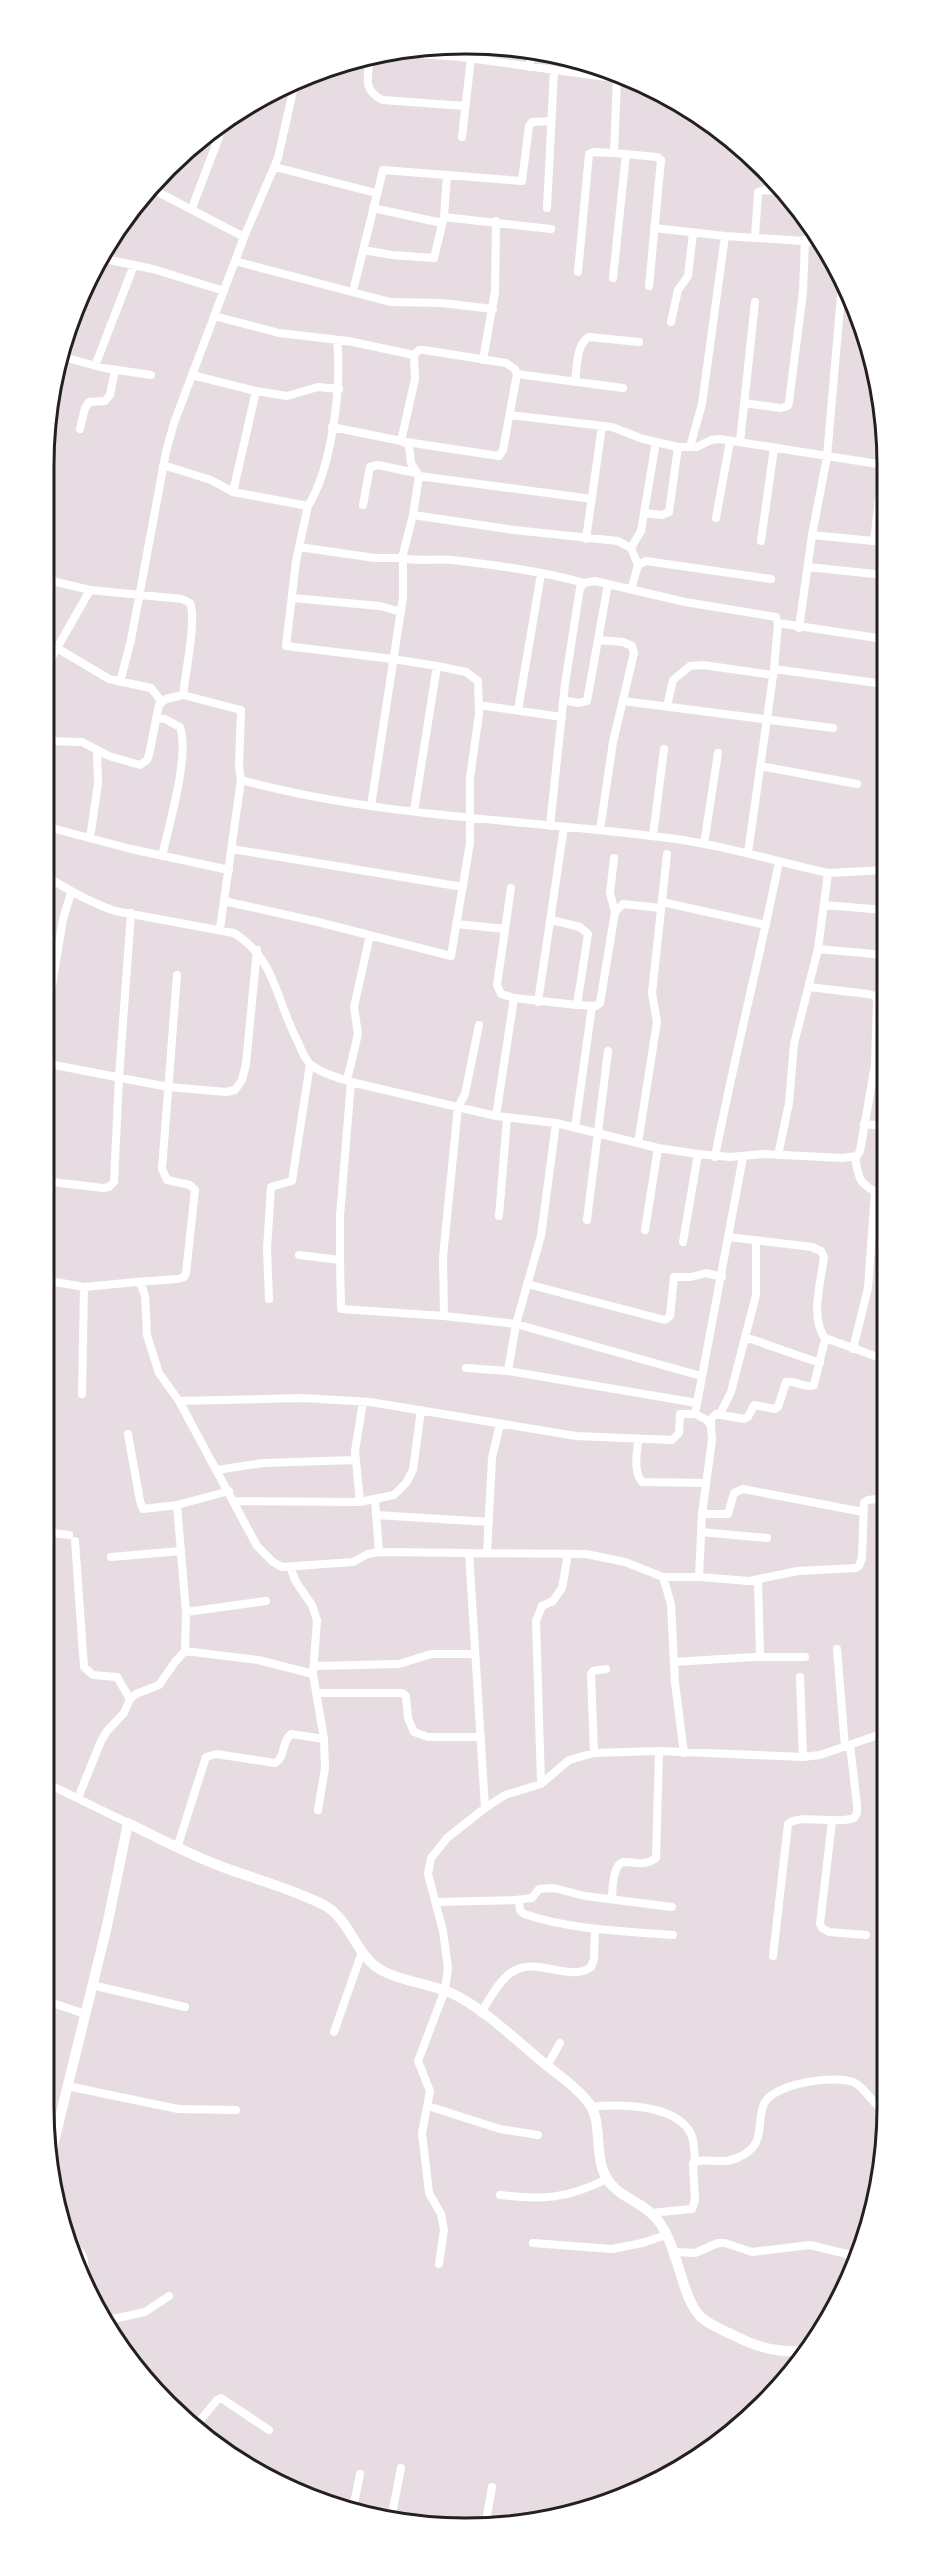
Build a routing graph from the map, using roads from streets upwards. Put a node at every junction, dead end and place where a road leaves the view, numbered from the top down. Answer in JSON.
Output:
{"nodes":[{"id":1,"x":439,"y":55,"type":"edge"},
{"id":2,"x":454,"y":56,"type":"joint"},
{"id":3,"x":471,"y":58,"type":"junction"},
{"id":4,"x":530,"y":60,"type":"edge"},
{"id":5,"x":369,"y":66,"type":"edge"},
{"id":6,"x":529,"y":67,"type":"junction"},
{"id":7,"x":554,"y":70,"type":"junction"},
{"id":8,"x":596,"y":75,"type":"edge"},
{"id":9,"x":617,"y":83,"type":"edge"},
{"id":10,"x":293,"y":92,"type":"edge"},
{"id":11,"x":465,"y":106,"type":"junction"},
{"id":12,"x":550,"y":121,"type":"junction"},
{"id":13,"x":219,"y":136,"type":"edge"},
{"id":14,"x":462,"y":137,"type":"dead end"},
{"id":15,"x":614,"y":153,"type":"junction"},
{"id":16,"x":626,"y":154,"type":"junction"},
{"id":17,"x":275,"y":167,"type":"junction"},
{"id":18,"x":447,"y":176,"type":"junction"},
{"id":19,"x":771,"y":190,"type":"edge"},
{"id":20,"x":158,"y":192,"type":"edge"},
{"id":21,"x":376,"y":194,"type":"junction"},
{"id":22,"x":192,"y":208,"type":"junction"},
{"id":23,"x":373,"y":208,"type":"junction"},
{"id":24,"x":547,"y":208,"type":"dead end"},
{"id":25,"x":443,"y":220,"type":"junction"},
{"id":26,"x":496,"y":221,"type":"junction"},
{"id":27,"x":654,"y":228,"type":"junction"},
{"id":28,"x":551,"y":229,"type":"dead end"},
{"id":29,"x":693,"y":233,"type":"junction"},
{"id":30,"x":725,"y":236,"type":"junction"},
{"id":31,"x":244,"y":237,"type":"junction"},
{"id":32,"x":755,"y":237,"type":"junction"},
{"id":33,"x":805,"y":240,"type":"junction"},
{"id":34,"x":810,"y":241,"type":"edge"},
{"id":35,"x":363,"y":250,"type":"junction"},
{"id":36,"x":109,"y":260,"type":"edge"},
{"id":37,"x":235,"y":261,"type":"junction"},
{"id":38,"x":134,"y":265,"type":"junction"},
{"id":39,"x":578,"y":272,"type":"dead end"},
{"id":40,"x":613,"y":278,"type":"dead end"},
{"id":41,"x":649,"y":286,"type":"dead end"},
{"id":42,"x":225,"y":291,"type":"junction"},
{"id":43,"x":353,"y":291,"type":"junction"},
{"id":44,"x":841,"y":298,"type":"edge"},
{"id":45,"x":755,"y":302,"type":"dead end"},
{"id":46,"x":493,"y":309,"type":"junction"},
{"id":47,"x":214,"y":316,"type":"junction"},
{"id":48,"x":671,"y":322,"type":"dead end"},
{"id":49,"x":337,"y":340,"type":"junction"},
{"id":50,"x":639,"y":342,"type":"dead end"},
{"id":51,"x":414,"y":355,"type":"junction"},
{"id":52,"x":68,"y":358,"type":"edge"},
{"id":53,"x":483,"y":360,"type":"junction"},
{"id":54,"x":95,"y":366,"type":"junction"},
{"id":55,"x":115,"y":370,"type":"junction"},
{"id":56,"x":517,"y":374,"type":"junction"},
{"id":57,"x":151,"y":375,"type":"dead end"},
{"id":58,"x":192,"y":375,"type":"junction"},
{"id":59,"x":575,"y":382,"type":"junction"},
{"id":60,"x":624,"y":388,"type":"dead end"},
{"id":61,"x":339,"y":389,"type":"junction"},
{"id":62,"x":256,"y":391,"type":"junction"},
{"id":63,"x":744,"y":403,"type":"junction"},
{"id":64,"x":510,"y":415,"type":"junction"},
{"id":65,"x":602,"y":426,"type":"junction"},
{"id":66,"x":332,"y":427,"type":"junction"},
{"id":67,"x":80,"y":429,"type":"dead end"},
{"id":68,"x":730,"y":441,"type":"junction"},
{"id":69,"x":404,"y":442,"type":"junction"},
{"id":70,"x":657,"y":442,"type":"junction"},
{"id":71,"x":740,"y":442,"type":"junction"},
{"id":72,"x":678,"y":447,"type":"junction"},
{"id":73,"x":690,"y":447,"type":"junction"},
{"id":74,"x":774,"y":448,"type":"junction"},
{"id":75,"x":827,"y":457,"type":"junction"},
{"id":76,"x":877,"y":464,"type":"edge"},
{"id":77,"x":163,"y":465,"type":"junction"},
{"id":78,"x":418,"y":474,"type":"junction"},
{"id":79,"x":233,"y":492,"type":"junction"},
{"id":80,"x":592,"y":499,"type":"junction"},
{"id":81,"x":363,"y":505,"type":"dead end"},
{"id":82,"x":308,"y":506,"type":"junction"},
{"id":83,"x":644,"y":513,"type":"junction"},
{"id":84,"x":413,"y":515,"type":"junction"},
{"id":85,"x":877,"y":516,"type":"edge"},
{"id":86,"x":716,"y":518,"type":"dead end"},
{"id":87,"x":812,"y":535,"type":"junction"},
{"id":88,"x":586,"y":539,"type":"junction"},
{"id":89,"x":761,"y":541,"type":"dead end"},
{"id":90,"x":874,"y":541,"type":"junction"},
{"id":91,"x":877,"y":541,"type":"edge"},
{"id":92,"x":299,"y":547,"type":"junction"},
{"id":93,"x":631,"y":548,"type":"junction"},
{"id":94,"x":402,"y":558,"type":"junction"},
{"id":95,"x":638,"y":565,"type":"junction"},
{"id":96,"x":808,"y":567,"type":"junction"},
{"id":97,"x":542,"y":574,"type":"junction"},
{"id":98,"x":877,"y":574,"type":"edge"},
{"id":99,"x":771,"y":579,"type":"dead end"},
{"id":100,"x":54,"y":581,"type":"edge"},
{"id":101,"x":584,"y":584,"type":"junction"},
{"id":102,"x":608,"y":584,"type":"junction"},
{"id":103,"x":90,"y":590,"type":"junction"},
{"id":104,"x":632,"y":590,"type":"junction"},
{"id":105,"x":138,"y":595,"type":"junction"},
{"id":106,"x":292,"y":598,"type":"junction"},
{"id":107,"x":401,"y":612,"type":"junction"},
{"id":108,"x":778,"y":623,"type":"junction"},
{"id":109,"x":799,"y":628,"type":"junction"},
{"id":110,"x":877,"y":638,"type":"edge"},
{"id":111,"x":598,"y":640,"type":"junction"},
{"id":112,"x":57,"y":648,"type":"junction"},
{"id":113,"x":54,"y":653,"type":"edge"},
{"id":114,"x":393,"y":659,"type":"junction"},
{"id":115,"x":437,"y":666,"type":"junction"},
{"id":116,"x":774,"y":672,"type":"junction"},
{"id":117,"x":120,"y":682,"type":"junction"},
{"id":118,"x":877,"y":683,"type":"edge"},
{"id":119,"x":183,"y":695,"type":"junction"},
{"id":120,"x":563,"y":700,"type":"junction"},
{"id":121,"x":623,"y":700,"type":"junction"},
{"id":122,"x":161,"y":701,"type":"junction"},
{"id":123,"x":479,"y":705,"type":"junction"},
{"id":124,"x":667,"y":706,"type":"junction"},
{"id":125,"x":518,"y":710,"type":"junction"},
{"id":126,"x":562,"y":717,"type":"junction"},
{"id":127,"x":156,"y":718,"type":"junction"},
{"id":128,"x":767,"y":720,"type":"junction"},
{"id":129,"x":833,"y":728,"type":"dead end"},
{"id":130,"x":54,"y":741,"type":"edge"},
{"id":131,"x":664,"y":748,"type":"dead end"},
{"id":132,"x":97,"y":750,"type":"junction"},
{"id":133,"x":718,"y":753,"type":"dead end"},
{"id":134,"x":760,"y":766,"type":"junction"},
{"id":135,"x":242,"y":780,"type":"junction"},
{"id":136,"x":857,"y":784,"type":"dead end"},
{"id":137,"x":371,"y":806,"type":"junction"},
{"id":138,"x":414,"y":811,"type":"junction"},
{"id":139,"x":469,"y":816,"type":"junction"},
{"id":140,"x":550,"y":826,"type":"junction"},
{"id":141,"x":564,"y":827,"type":"junction"},
{"id":142,"x":54,"y":829,"type":"edge"},
{"id":143,"x":600,"y":830,"type":"junction"},
{"id":144,"x":653,"y":836,"type":"junction"},
{"id":145,"x":90,"y":838,"type":"junction"},
{"id":146,"x":704,"y":844,"type":"junction"},
{"id":147,"x":232,"y":849,"type":"junction"},
{"id":148,"x":748,"y":853,"type":"junction"},
{"id":149,"x":667,"y":854,"type":"dead end"},
{"id":150,"x":162,"y":856,"type":"junction"},
{"id":151,"x":614,"y":858,"type":"dead end"},
{"id":152,"x":778,"y":862,"type":"junction"},
{"id":153,"x":229,"y":870,"type":"junction"},
{"id":154,"x":877,"y":870,"type":"edge"},
{"id":155,"x":828,"y":873,"type":"junction"},
{"id":156,"x":54,"y":882,"type":"edge"},
{"id":157,"x":463,"y":887,"type":"junction"},
{"id":158,"x":511,"y":888,"type":"dead end"},
{"id":159,"x":71,"y":893,"type":"junction"},
{"id":160,"x":224,"y":901,"type":"junction"},
{"id":161,"x":661,"y":905,"type":"junction"},
{"id":162,"x":824,"y":905,"type":"junction"},
{"id":163,"x":877,"y":909,"type":"edge"},
{"id":164,"x":615,"y":912,"type":"junction"},
{"id":165,"x":131,"y":913,"type":"junction"},
{"id":166,"x":551,"y":920,"type":"junction"},
{"id":167,"x":457,"y":924,"type":"junction"},
{"id":168,"x":766,"y":925,"type":"junction"},
{"id":169,"x":220,"y":929,"type":"junction"},
{"id":170,"x":505,"y":929,"type":"junction"},
{"id":171,"x":370,"y":935,"type":"junction"},
{"id":172,"x":818,"y":949,"type":"junction"},
{"id":173,"x":257,"y":950,"type":"junction"},
{"id":174,"x":877,"y":954,"type":"edge"},
{"id":175,"x":54,"y":973,"type":"edge"},
{"id":176,"x":177,"y":975,"type":"dead end"},
{"id":177,"x":809,"y":987,"type":"junction"},
{"id":178,"x":514,"y":998,"type":"junction"},
{"id":179,"x":538,"y":1002,"type":"junction"},
{"id":180,"x":877,"y":1003,"type":"edge"},
{"id":181,"x":577,"y":1005,"type":"junction"},
{"id":182,"x":592,"y":1006,"type":"junction"},
{"id":183,"x":479,"y":1025,"type":"dead end"},
{"id":184,"x":877,"y":1046,"type":"edge"},
{"id":185,"x":608,"y":1051,"type":"dead end"},
{"id":186,"x":310,"y":1064,"type":"junction"},
{"id":187,"x":54,"y":1065,"type":"edge"},
{"id":188,"x":873,"y":1074,"type":"junction"},
{"id":189,"x":877,"y":1074,"type":"edge"},
{"id":190,"x":119,"y":1077,"type":"junction"},
{"id":191,"x":349,"y":1081,"type":"junction"},
{"id":192,"x":168,"y":1087,"type":"junction"},
{"id":193,"x":458,"y":1107,"type":"junction"},
{"id":194,"x":496,"y":1116,"type":"junction"},
{"id":195,"x":507,"y":1118,"type":"junction"},
{"id":196,"x":556,"y":1123,"type":"junction"},
{"id":197,"x":864,"y":1124,"type":"junction"},
{"id":198,"x":877,"y":1125,"type":"edge"},
{"id":199,"x":575,"y":1128,"type":"junction"},
{"id":200,"x":598,"y":1133,"type":"junction"},
{"id":201,"x":638,"y":1143,"type":"junction"},
{"id":202,"x":658,"y":1148,"type":"junction"},
{"id":203,"x":698,"y":1155,"type":"junction"},
{"id":204,"x":778,"y":1155,"type":"junction"},
{"id":205,"x":715,"y":1156,"type":"junction"},
{"id":206,"x":855,"y":1156,"type":"junction"},
{"id":207,"x":743,"y":1157,"type":"junction"},
{"id":208,"x":54,"y":1182,"type":"edge"},
{"id":209,"x":874,"y":1192,"type":"junction"},
{"id":210,"x":877,"y":1194,"type":"edge"},
{"id":211,"x":499,"y":1216,"type":"dead end"},
{"id":212,"x":587,"y":1220,"type":"dead end"},
{"id":213,"x":645,"y":1230,"type":"dead end"},
{"id":214,"x":729,"y":1237,"type":"junction"},
{"id":215,"x":756,"y":1240,"type":"junction"},
{"id":216,"x":683,"y":1242,"type":"dead end"},
{"id":217,"x":299,"y":1255,"type":"dead end"},
{"id":218,"x":340,"y":1260,"type":"junction"},
{"id":219,"x":722,"y":1277,"type":"junction"},
{"id":220,"x":54,"y":1282,"type":"edge"},
{"id":221,"x":136,"y":1282,"type":"junction"},
{"id":222,"x":527,"y":1284,"type":"junction"},
{"id":223,"x":84,"y":1287,"type":"junction"},
{"id":224,"x":269,"y":1299,"type":"dead end"},
{"id":225,"x":444,"y":1316,"type":"junction"},
{"id":226,"x":516,"y":1324,"type":"junction"},
{"id":227,"x":744,"y":1337,"type":"junction"},
{"id":228,"x":826,"y":1340,"type":"junction"},
{"id":229,"x":853,"y":1350,"type":"junction"},
{"id":230,"x":877,"y":1357,"type":"edge"},
{"id":231,"x":820,"y":1363,"type":"junction"},
{"id":232,"x":466,"y":1368,"type":"dead end"},
{"id":233,"x":508,"y":1371,"type":"junction"},
{"id":234,"x":701,"y":1376,"type":"junction"},
{"id":235,"x":82,"y":1394,"type":"dead end"},
{"id":236,"x":179,"y":1401,"type":"junction"},
{"id":237,"x":363,"y":1402,"type":"junction"},
{"id":238,"x":697,"y":1403,"type":"junction"},
{"id":239,"x":421,"y":1410,"type":"junction"},
{"id":240,"x":695,"y":1414,"type":"junction"},
{"id":241,"x":720,"y":1414,"type":"junction"},
{"id":242,"x":500,"y":1424,"type":"junction"},
{"id":243,"x":711,"y":1426,"type":"junction"},
{"id":244,"x":128,"y":1434,"type":"dead end"},
{"id":245,"x":638,"y":1440,"type":"junction"},
{"id":246,"x":356,"y":1460,"type":"junction"},
{"id":247,"x":217,"y":1470,"type":"junction"},
{"id":248,"x":706,"y":1483,"type":"junction"},
{"id":249,"x":228,"y":1491,"type":"junction"},
{"id":250,"x":877,"y":1499,"type":"edge"},
{"id":251,"x":375,"y":1500,"type":"junction"},
{"id":252,"x":234,"y":1501,"type":"junction"},
{"id":253,"x":360,"y":1502,"type":"junction"},
{"id":254,"x":177,"y":1505,"type":"junction"},
{"id":255,"x":863,"y":1512,"type":"junction"},
{"id":256,"x":702,"y":1514,"type":"junction"},
{"id":257,"x":376,"y":1515,"type":"junction"},
{"id":258,"x":489,"y":1522,"type":"junction"},
{"id":259,"x":701,"y":1532,"type":"junction"},
{"id":260,"x":54,"y":1534,"type":"edge"},
{"id":261,"x":767,"y":1538,"type":"dead end"},
{"id":262,"x":181,"y":1551,"type":"junction"},
{"id":263,"x":379,"y":1552,"type":"junction"},
{"id":264,"x":469,"y":1553,"type":"junction"},
{"id":265,"x":487,"y":1553,"type":"junction"},
{"id":266,"x":568,"y":1554,"type":"junction"},
{"id":267,"x":111,"y":1557,"type":"dead end"},
{"id":268,"x":290,"y":1567,"type":"junction"},
{"id":269,"x":663,"y":1577,"type":"junction"},
{"id":270,"x":699,"y":1577,"type":"junction"},
{"id":271,"x":758,"y":1580,"type":"junction"},
{"id":272,"x":266,"y":1601,"type":"dead end"},
{"id":273,"x":186,"y":1612,"type":"junction"},
{"id":274,"x":837,"y":1649,"type":"dead end"},
{"id":275,"x":185,"y":1651,"type":"junction"},
{"id":276,"x":475,"y":1654,"type":"junction"},
{"id":277,"x":760,"y":1656,"type":"junction"},
{"id":278,"x":805,"y":1657,"type":"dead end"},
{"id":279,"x":674,"y":1662,"type":"junction"},
{"id":280,"x":606,"y":1669,"type":"dead end"},
{"id":281,"x":314,"y":1670,"type":"junction"},
{"id":282,"x":800,"y":1677,"type":"dead end"},
{"id":283,"x":316,"y":1693,"type":"junction"},
{"id":284,"x":130,"y":1699,"type":"junction"},
{"id":285,"x":877,"y":1736,"type":"edge"},
{"id":286,"x":481,"y":1737,"type":"junction"},
{"id":287,"x":324,"y":1739,"type":"junction"},
{"id":288,"x":847,"y":1746,"type":"junction"},
{"id":289,"x":659,"y":1751,"type":"junction"},
{"id":290,"x":594,"y":1753,"type":"junction"},
{"id":291,"x":684,"y":1753,"type":"junction"},
{"id":292,"x":803,"y":1757,"type":"junction"},
{"id":293,"x":541,"y":1784,"type":"junction"},
{"id":294,"x":54,"y":1787,"type":"edge"},
{"id":295,"x":78,"y":1798,"type":"junction"},
{"id":296,"x":485,"y":1808,"type":"junction"},
{"id":297,"x":318,"y":1810,"type":"dead end"},
{"id":298,"x":832,"y":1821,"type":"junction"},
{"id":299,"x":128,"y":1823,"type":"junction"},
{"id":300,"x":177,"y":1848,"type":"junction"},
{"id":301,"x":612,"y":1899,"type":"junction"},
{"id":302,"x":516,"y":1900,"type":"junction"},
{"id":303,"x":436,"y":1902,"type":"junction"},
{"id":304,"x":672,"y":1907,"type":"dead end"},
{"id":305,"x":596,"y":1929,"type":"junction"},
{"id":306,"x":673,"y":1935,"type":"dead end"},
{"id":307,"x":866,"y":1935,"type":"dead end"},
{"id":308,"x":362,"y":1952,"type":"junction"},
{"id":309,"x":773,"y":1956,"type":"dead end"},
{"id":310,"x":92,"y":1985,"type":"junction"},
{"id":311,"x":445,"y":1990,"type":"junction"},
{"id":312,"x":54,"y":2003,"type":"edge"},
{"id":313,"x":185,"y":2007,"type":"dead end"},
{"id":314,"x":481,"y":2013,"type":"junction"},
{"id":315,"x":85,"y":2014,"type":"junction"},
{"id":316,"x":334,"y":2032,"type":"dead end"},
{"id":317,"x":560,"y":2043,"type":"dead end"},
{"id":318,"x":547,"y":2066,"type":"junction"},
{"id":319,"x":67,"y":2086,"type":"junction"},
{"id":320,"x":428,"y":2106,"type":"junction"},
{"id":321,"x":591,"y":2107,"type":"junction"},
{"id":322,"x":877,"y":2107,"type":"edge"},
{"id":323,"x":236,"y":2110,"type":"dead end"},
{"id":324,"x":55,"y":2135,"type":"edge"},
{"id":325,"x":538,"y":2135,"type":"dead end"},
{"id":326,"x":695,"y":2161,"type":"junction"},
{"id":327,"x":606,"y":2179,"type":"junction"},
{"id":328,"x":500,"y":2195,"type":"dead end"},
{"id":329,"x":651,"y":2213,"type":"junction"},
{"id":330,"x":666,"y":2235,"type":"junction"},
{"id":331,"x":533,"y":2243,"type":"dead end"},
{"id":332,"x":674,"y":2252,"type":"junction"},
{"id":333,"x":849,"y":2255,"type":"edge"},
{"id":334,"x":439,"y":2264,"type":"dead end"},
{"id":335,"x":169,"y":2296,"type":"dead end"},
{"id":336,"x":113,"y":2318,"type":"edge"},
{"id":337,"x":796,"y":2351,"type":"edge"},
{"id":338,"x":200,"y":2421,"type":"edge"},
{"id":339,"x":269,"y":2430,"type":"dead end"},
{"id":340,"x":401,"y":2468,"type":"dead end"},
{"id":341,"x":360,"y":2474,"type":"dead end"},
{"id":342,"x":492,"y":2487,"type":"dead end"},
{"id":343,"x":354,"y":2503,"type":"edge"},
{"id":344,"x":393,"y":2511,"type":"edge"},
{"id":345,"x":487,"y":2517,"type":"edge"}],
"edges":[{"from":1,"to":2,"type":"street"},
{"from":2,"to":3,"type":"street"},
{"from":3,"to":6,"type":"street"},
{"from":3,"to":11,"type":"street"},
{"from":4,"to":6,"type":"street"},
{"from":5,"to":11,"type":"street"},
{"from":6,"to":7,"type":"street"},
{"from":7,"to":8,"type":"street"},
{"from":7,"to":12,"type":"street"},
{"from":9,"to":15,"type":"street"},
{"from":10,"to":17,"type":"street"},
{"from":11,"to":14,"type":"street"},
{"from":12,"to":18,"type":"street"},
{"from":12,"to":24,"type":"street"},
{"from":13,"to":22,"type":"street"},
{"from":15,"to":16,"type":"street"},
{"from":15,"to":39,"type":"street"},
{"from":16,"to":27,"type":"street"},
{"from":16,"to":40,"type":"street"},
{"from":17,"to":21,"type":"street"},
{"from":17,"to":31,"type":"street"},
{"from":18,"to":21,"type":"street"},
{"from":18,"to":25,"type":"street"},
{"from":19,"to":32,"type":"street"},
{"from":20,"to":22,"type":"street"},
{"from":21,"to":23,"type":"street"},
{"from":22,"to":31,"type":"street"},
{"from":23,"to":25,"type":"street"},
{"from":23,"to":35,"type":"street"},
{"from":25,"to":26,"type":"street"},
{"from":25,"to":35,"type":"street"},
{"from":26,"to":28,"type":"street"},
{"from":26,"to":46,"type":"street"},
{"from":27,"to":29,"type":"street"},
{"from":27,"to":41,"type":"street"},
{"from":29,"to":30,"type":"street"},
{"from":29,"to":48,"type":"street"},
{"from":30,"to":32,"type":"street"},
{"from":30,"to":73,"type":"street"},
{"from":31,"to":37,"type":"street"},
{"from":32,"to":33,"type":"street"},
{"from":33,"to":34,"type":"street"},
{"from":33,"to":63,"type":"street"},
{"from":35,"to":43,"type":"street"},
{"from":36,"to":38,"type":"street"},
{"from":37,"to":42,"type":"street"},
{"from":37,"to":43,"type":"street"},
{"from":38,"to":42,"type":"street"},
{"from":38,"to":54,"type":"street"},
{"from":42,"to":47,"type":"street"},
{"from":43,"to":46,"type":"street"},
{"from":44,"to":75,"type":"street"},
{"from":45,"to":63,"type":"street"},
{"from":46,"to":53,"type":"street"},
{"from":47,"to":49,"type":"street"},
{"from":47,"to":58,"type":"street"},
{"from":49,"to":51,"type":"street"},
{"from":49,"to":61,"type":"street"},
{"from":50,"to":59,"type":"street"},
{"from":51,"to":53,"type":"street"},
{"from":51,"to":69,"type":"street"},
{"from":52,"to":54,"type":"street"},
{"from":53,"to":56,"type":"street"},
{"from":54,"to":55,"type":"street"},
{"from":55,"to":57,"type":"street"},
{"from":55,"to":67,"type":"street"},
{"from":56,"to":59,"type":"street"},
{"from":56,"to":64,"type":"street"},
{"from":58,"to":62,"type":"street"},
{"from":58,"to":77,"type":"street"},
{"from":59,"to":60,"type":"street"},
{"from":61,"to":62,"type":"street"},
{"from":61,"to":66,"type":"street"},
{"from":62,"to":79,"type":"street"},
{"from":63,"to":71,"type":"street"},
{"from":64,"to":65,"type":"street"},
{"from":64,"to":69,"type":"street"},
{"from":65,"to":70,"type":"street"},
{"from":65,"to":80,"type":"street"},
{"from":66,"to":69,"type":"street"},
{"from":66,"to":82,"type":"street"},
{"from":68,"to":71,"type":"street"},
{"from":68,"to":73,"type":"street"},
{"from":68,"to":86,"type":"street"},
{"from":69,"to":78,"type":"street"},
{"from":70,"to":72,"type":"street"},
{"from":70,"to":83,"type":"street"},
{"from":71,"to":74,"type":"street"},
{"from":72,"to":73,"type":"street"},
{"from":72,"to":83,"type":"street"},
{"from":74,"to":75,"type":"street"},
{"from":74,"to":89,"type":"street"},
{"from":75,"to":76,"type":"street"},
{"from":75,"to":87,"type":"street"},
{"from":77,"to":79,"type":"street"},
{"from":77,"to":105,"type":"street"},
{"from":78,"to":80,"type":"street"},
{"from":78,"to":81,"type":"street"},
{"from":78,"to":84,"type":"street"},
{"from":79,"to":82,"type":"street"},
{"from":80,"to":88,"type":"street"},
{"from":82,"to":92,"type":"street"},
{"from":83,"to":93,"type":"street"},
{"from":84,"to":88,"type":"street"},
{"from":84,"to":94,"type":"street"},
{"from":85,"to":90,"type":"street"},
{"from":87,"to":90,"type":"street"},
{"from":87,"to":96,"type":"street"},
{"from":88,"to":93,"type":"street"},
{"from":90,"to":91,"type":"street"},
{"from":92,"to":94,"type":"street"},
{"from":92,"to":106,"type":"street"},
{"from":93,"to":95,"type":"street"},
{"from":94,"to":97,"type":"street"},
{"from":94,"to":107,"type":"street"},
{"from":95,"to":99,"type":"street"},
{"from":95,"to":104,"type":"street"},
{"from":96,"to":98,"type":"street"},
{"from":96,"to":109,"type":"street"},
{"from":97,"to":101,"type":"street"},
{"from":97,"to":125,"type":"street"},
{"from":100,"to":103,"type":"street"},
{"from":101,"to":102,"type":"street"},
{"from":101,"to":120,"type":"street"},
{"from":102,"to":104,"type":"street"},
{"from":102,"to":111,"type":"street"},
{"from":103,"to":105,"type":"street"},
{"from":103,"to":112,"type":"street"},
{"from":104,"to":108,"type":"street"},
{"from":105,"to":117,"type":"street"},
{"from":105,"to":119,"type":"street"},
{"from":106,"to":107,"type":"street"},
{"from":106,"to":114,"type":"street"},
{"from":107,"to":114,"type":"street"},
{"from":108,"to":109,"type":"street"},
{"from":108,"to":116,"type":"street"},
{"from":109,"to":110,"type":"street"},
{"from":111,"to":120,"type":"street"},
{"from":111,"to":121,"type":"street"},
{"from":112,"to":113,"type":"street"},
{"from":112,"to":117,"type":"street"},
{"from":114,"to":115,"type":"street"},
{"from":114,"to":137,"type":"street"},
{"from":115,"to":123,"type":"street"},
{"from":115,"to":138,"type":"street"},
{"from":116,"to":118,"type":"street"},
{"from":116,"to":124,"type":"street"},
{"from":116,"to":128,"type":"street"},
{"from":117,"to":122,"type":"street"},
{"from":119,"to":122,"type":"street"},
{"from":119,"to":135,"type":"street"},
{"from":120,"to":126,"type":"street"},
{"from":121,"to":124,"type":"street"},
{"from":121,"to":143,"type":"street"},
{"from":122,"to":127,"type":"street"},
{"from":123,"to":125,"type":"street"},
{"from":123,"to":139,"type":"street"},
{"from":124,"to":128,"type":"street"},
{"from":125,"to":126,"type":"street"},
{"from":126,"to":140,"type":"street"},
{"from":127,"to":132,"type":"street"},
{"from":127,"to":150,"type":"street"},
{"from":128,"to":129,"type":"street"},
{"from":128,"to":134,"type":"street"},
{"from":130,"to":132,"type":"street"},
{"from":131,"to":144,"type":"street"},
{"from":132,"to":145,"type":"street"},
{"from":133,"to":146,"type":"street"},
{"from":134,"to":136,"type":"street"},
{"from":134,"to":148,"type":"street"},
{"from":135,"to":137,"type":"street"},
{"from":135,"to":147,"type":"street"},
{"from":137,"to":138,"type":"street"},
{"from":138,"to":139,"type":"street"},
{"from":139,"to":140,"type":"street"},
{"from":139,"to":157,"type":"street"},
{"from":140,"to":141,"type":"street"},
{"from":141,"to":143,"type":"street"},
{"from":141,"to":166,"type":"street"},
{"from":142,"to":145,"type":"street"},
{"from":143,"to":144,"type":"street"},
{"from":144,"to":146,"type":"street"},
{"from":145,"to":150,"type":"street"},
{"from":146,"to":148,"type":"street"},
{"from":147,"to":153,"type":"street"},
{"from":147,"to":157,"type":"street"},
{"from":148,"to":152,"type":"street"},
{"from":149,"to":161,"type":"street"},
{"from":150,"to":153,"type":"street"},
{"from":151,"to":164,"type":"street"},
{"from":152,"to":155,"type":"street"},
{"from":152,"to":168,"type":"street"},
{"from":153,"to":160,"type":"street"},
{"from":154,"to":155,"type":"street"},
{"from":155,"to":162,"type":"street"},
{"from":156,"to":159,"type":"street"},
{"from":157,"to":167,"type":"street"},
{"from":158,"to":170,"type":"street"},
{"from":159,"to":165,"type":"street"},
{"from":159,"to":175,"type":"street"},
{"from":160,"to":169,"type":"street"},
{"from":160,"to":171,"type":"street"},
{"from":161,"to":164,"type":"street"},
{"from":161,"to":168,"type":"street"},
{"from":161,"to":201,"type":"street"},
{"from":162,"to":163,"type":"street"},
{"from":162,"to":172,"type":"street"},
{"from":164,"to":182,"type":"street"},
{"from":165,"to":169,"type":"street"},
{"from":165,"to":190,"type":"street"},
{"from":166,"to":179,"type":"street"},
{"from":166,"to":181,"type":"street"},
{"from":167,"to":170,"type":"street"},
{"from":167,"to":171,"type":"street"},
{"from":168,"to":205,"type":"street"},
{"from":169,"to":173,"type":"street"},
{"from":170,"to":178,"type":"street"},
{"from":171,"to":191,"type":"street"},
{"from":172,"to":174,"type":"street"},
{"from":172,"to":177,"type":"street"},
{"from":173,"to":186,"type":"street"},
{"from":173,"to":192,"type":"street"},
{"from":176,"to":192,"type":"street"},
{"from":177,"to":180,"type":"street"},
{"from":177,"to":204,"type":"street"},
{"from":178,"to":179,"type":"street"},
{"from":178,"to":194,"type":"street"},
{"from":179,"to":181,"type":"street"},
{"from":181,"to":182,"type":"street"},
{"from":182,"to":199,"type":"street"},
{"from":183,"to":193,"type":"street"},
{"from":184,"to":188,"type":"street"},
{"from":185,"to":200,"type":"street"},
{"from":186,"to":191,"type":"street"},
{"from":186,"to":224,"type":"street"},
{"from":187,"to":190,"type":"street"},
{"from":188,"to":189,"type":"street"},
{"from":188,"to":197,"type":"street"},
{"from":190,"to":192,"type":"street"},
{"from":190,"to":208,"type":"street"},
{"from":191,"to":193,"type":"street"},
{"from":191,"to":218,"type":"street"},
{"from":192,"to":221,"type":"street"},
{"from":193,"to":194,"type":"street"},
{"from":193,"to":225,"type":"street"},
{"from":194,"to":195,"type":"street"},
{"from":195,"to":196,"type":"street"},
{"from":195,"to":211,"type":"street"},
{"from":196,"to":199,"type":"street"},
{"from":196,"to":222,"type":"street"},
{"from":197,"to":198,"type":"street"},
{"from":197,"to":206,"type":"street"},
{"from":199,"to":200,"type":"street"},
{"from":200,"to":201,"type":"street"},
{"from":200,"to":212,"type":"street"},
{"from":201,"to":202,"type":"street"},
{"from":202,"to":203,"type":"street"},
{"from":202,"to":213,"type":"street"},
{"from":203,"to":205,"type":"street"},
{"from":203,"to":216,"type":"street"},
{"from":204,"to":206,"type":"street"},
{"from":204,"to":207,"type":"street"},
{"from":205,"to":207,"type":"street"},
{"from":206,"to":209,"type":"street"},
{"from":207,"to":214,"type":"street"},
{"from":209,"to":210,"type":"street"},
{"from":209,"to":229,"type":"street"},
{"from":214,"to":215,"type":"street"},
{"from":214,"to":219,"type":"street"},
{"from":215,"to":227,"type":"street"},
{"from":215,"to":228,"type":"street"},
{"from":217,"to":218,"type":"street"},
{"from":218,"to":225,"type":"street"},
{"from":219,"to":222,"type":"street"},
{"from":219,"to":234,"type":"street"},
{"from":220,"to":223,"type":"street"},
{"from":221,"to":223,"type":"street"},
{"from":221,"to":236,"type":"street"},
{"from":222,"to":226,"type":"street"},
{"from":223,"to":235,"type":"street"},
{"from":225,"to":226,"type":"street"},
{"from":226,"to":233,"type":"street"},
{"from":226,"to":234,"type":"street"},
{"from":227,"to":231,"type":"street"},
{"from":227,"to":241,"type":"street"},
{"from":228,"to":229,"type":"street"},
{"from":228,"to":231,"type":"street"},
{"from":229,"to":230,"type":"street"},
{"from":231,"to":241,"type":"street"},
{"from":232,"to":233,"type":"street"},
{"from":233,"to":238,"type":"street"},
{"from":234,"to":238,"type":"street"},
{"from":236,"to":237,"type":"street"},
{"from":236,"to":247,"type":"street"},
{"from":237,"to":239,"type":"street"},
{"from":237,"to":246,"type":"street"},
{"from":238,"to":240,"type":"street"},
{"from":239,"to":242,"type":"street"},
{"from":239,"to":251,"type":"street"},
{"from":240,"to":243,"type":"street"},
{"from":240,"to":245,"type":"street"},
{"from":241,"to":243,"type":"street"},
{"from":242,"to":245,"type":"street"},
{"from":242,"to":258,"type":"street"},
{"from":243,"to":248,"type":"street"},
{"from":244,"to":254,"type":"street"},
{"from":245,"to":248,"type":"street"},
{"from":246,"to":247,"type":"street"},
{"from":246,"to":253,"type":"street"},
{"from":247,"to":249,"type":"street"},
{"from":248,"to":256,"type":"street"},
{"from":249,"to":252,"type":"street"},
{"from":249,"to":254,"type":"street"},
{"from":250,"to":255,"type":"street"},
{"from":251,"to":253,"type":"street"},
{"from":251,"to":257,"type":"street"},
{"from":252,"to":253,"type":"street"},
{"from":252,"to":268,"type":"street"},
{"from":254,"to":262,"type":"street"},
{"from":255,"to":256,"type":"street"},
{"from":255,"to":271,"type":"street"},
{"from":256,"to":259,"type":"street"},
{"from":257,"to":258,"type":"street"},
{"from":257,"to":263,"type":"street"},
{"from":258,"to":265,"type":"street"},
{"from":259,"to":261,"type":"street"},
{"from":259,"to":270,"type":"street"},
{"from":260,"to":284,"type":"street"},
{"from":262,"to":267,"type":"street"},
{"from":262,"to":273,"type":"street"},
{"from":263,"to":264,"type":"street"},
{"from":263,"to":268,"type":"street"},
{"from":264,"to":265,"type":"street"},
{"from":264,"to":276,"type":"street"},
{"from":265,"to":266,"type":"street"},
{"from":266,"to":269,"type":"street"},
{"from":266,"to":293,"type":"street"},
{"from":268,"to":281,"type":"street"},
{"from":269,"to":270,"type":"street"},
{"from":269,"to":279,"type":"street"},
{"from":270,"to":271,"type":"street"},
{"from":271,"to":277,"type":"street"},
{"from":272,"to":273,"type":"street"},
{"from":273,"to":275,"type":"street"},
{"from":274,"to":288,"type":"street"},
{"from":275,"to":281,"type":"street"},
{"from":275,"to":284,"type":"street"},
{"from":276,"to":281,"type":"street"},
{"from":276,"to":286,"type":"street"},
{"from":277,"to":278,"type":"street"},
{"from":277,"to":279,"type":"street"},
{"from":279,"to":291,"type":"street"},
{"from":280,"to":290,"type":"street"},
{"from":281,"to":283,"type":"street"},
{"from":282,"to":292,"type":"street"},
{"from":283,"to":286,"type":"street"},
{"from":283,"to":287,"type":"street"},
{"from":284,"to":295,"type":"street"},
{"from":285,"to":288,"type":"street"},
{"from":286,"to":296,"type":"street"},
{"from":287,"to":297,"type":"street"},
{"from":287,"to":300,"type":"street"},
{"from":288,"to":292,"type":"street"},
{"from":288,"to":298,"type":"street"},
{"from":289,"to":290,"type":"street"},
{"from":289,"to":291,"type":"street"},
{"from":289,"to":301,"type":"street"},
{"from":290,"to":293,"type":"street"},
{"from":291,"to":292,"type":"street"},
{"from":293,"to":296,"type":"street"},
{"from":294,"to":295,"type":"street"},
{"from":295,"to":299,"type":"street"},
{"from":296,"to":303,"type":"street"},
{"from":298,"to":307,"type":"street"},
{"from":298,"to":309,"type":"street"},
{"from":299,"to":300,"type":"street"},
{"from":299,"to":310,"type":"street"},
{"from":300,"to":308,"type":"street"},
{"from":301,"to":302,"type":"street"},
{"from":301,"to":304,"type":"street"},
{"from":302,"to":303,"type":"street"},
{"from":302,"to":305,"type":"street"},
{"from":303,"to":311,"type":"street"},
{"from":305,"to":306,"type":"street"},
{"from":305,"to":314,"type":"street"},
{"from":308,"to":311,"type":"street"},
{"from":308,"to":316,"type":"street"},
{"from":310,"to":313,"type":"street"},
{"from":310,"to":315,"type":"street"},
{"from":311,"to":314,"type":"street"},
{"from":311,"to":320,"type":"street"},
{"from":312,"to":315,"type":"street"},
{"from":314,"to":318,"type":"street"},
{"from":315,"to":319,"type":"street"},
{"from":317,"to":318,"type":"street"},
{"from":318,"to":321,"type":"street"},
{"from":319,"to":323,"type":"street"},
{"from":319,"to":324,"type":"street"},
{"from":320,"to":325,"type":"street"},
{"from":320,"to":334,"type":"street"},
{"from":321,"to":326,"type":"street"},
{"from":321,"to":327,"type":"street"},
{"from":322,"to":326,"type":"street"},
{"from":326,"to":329,"type":"street"},
{"from":327,"to":328,"type":"street"},
{"from":327,"to":329,"type":"street"},
{"from":329,"to":330,"type":"street"},
{"from":330,"to":331,"type":"street"},
{"from":330,"to":332,"type":"street"},
{"from":332,"to":333,"type":"street"},
{"from":332,"to":337,"type":"street"},
{"from":335,"to":336,"type":"street"},
{"from":338,"to":339,"type":"street"},
{"from":340,"to":344,"type":"street"},
{"from":341,"to":343,"type":"street"},
{"from":342,"to":345,"type":"street"}]}
